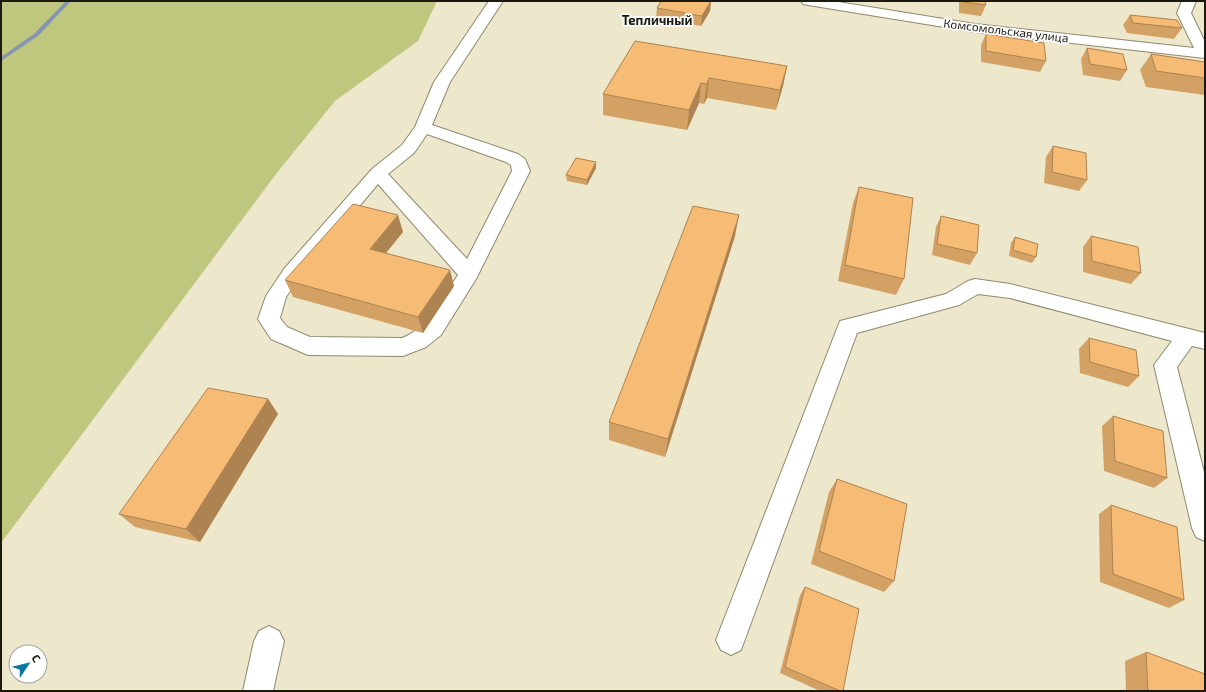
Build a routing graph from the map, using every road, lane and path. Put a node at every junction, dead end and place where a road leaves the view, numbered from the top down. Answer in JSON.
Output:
{"nodes":[{"id":1,"x":496,"y":1,"type":"edge"},
{"id":2,"x":808,"y":1,"type":"edge"},
{"id":3,"x":1189,"y":1,"type":"edge"},
{"id":4,"x":1204,"y":54,"type":"edge"},
{"id":5,"x":422,"y":127,"type":"junction"},
{"id":6,"x":378,"y":173,"type":"junction"},
{"id":7,"x":469,"y":274,"type":"junction"},
{"id":8,"x":1196,"y":339,"type":"edge"},
{"id":9,"x":1205,"y":528,"type":"edge"},
{"id":10,"x":731,"y":640,"type":"dead end"},
{"id":11,"x":269,"y":641,"type":"dead end"},
{"id":12,"x":258,"y":691,"type":"edge"}],
"edges":[{"from":1,"to":5,"type":"street"},
{"from":2,"to":4,"type":"street","name":"Комсомольская улица"},
{"from":3,"to":4,"type":"street"},
{"from":5,"to":6,"type":"street"},
{"from":5,"to":7,"type":"street"},
{"from":6,"to":7,"type":"street"},
{"from":6,"to":7,"type":"street"},
{"from":8,"to":9,"type":"street"},
{"from":8,"to":10,"type":"street"},
{"from":11,"to":12,"type":"street"}]}
